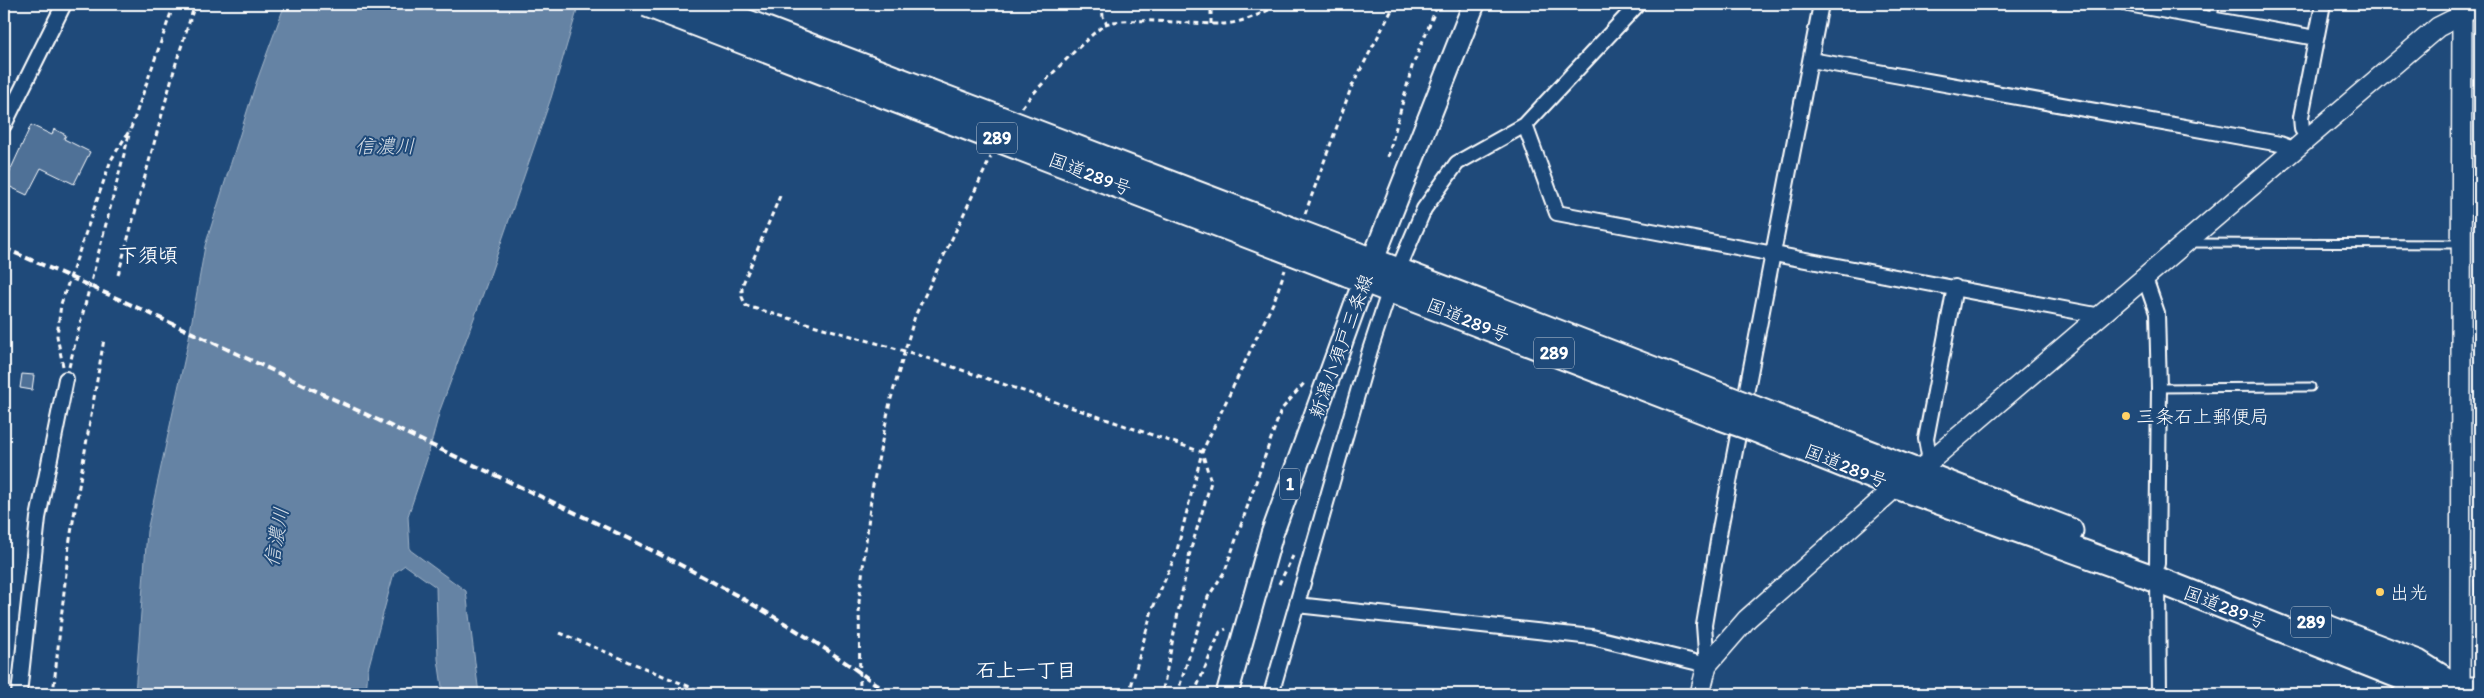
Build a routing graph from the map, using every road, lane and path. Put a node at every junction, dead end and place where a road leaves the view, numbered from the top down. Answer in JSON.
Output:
{"nodes":[{"id":1,"x":64,"y":4,"type":"edge"},
{"id":2,"x":174,"y":4,"type":"edge"},
{"id":3,"x":196,"y":4,"type":"edge"},
{"id":4,"x":647,"y":4,"type":"edge"},
{"id":5,"x":698,"y":4,"type":"edge"},
{"id":6,"x":1102,"y":4,"type":"edge"},
{"id":7,"x":1211,"y":4,"type":"edge"},
{"id":8,"x":1281,"y":4,"type":"edge"},
{"id":9,"x":1395,"y":4,"type":"edge"},
{"id":10,"x":1438,"y":4,"type":"edge"},
{"id":11,"x":1474,"y":4,"type":"edge"},
{"id":12,"x":1638,"y":4,"type":"edge"},
{"id":13,"x":1821,"y":4,"type":"edge"},
{"id":14,"x":2128,"y":4,"type":"edge"},
{"id":15,"x":2215,"y":4,"type":"edge"},
{"id":16,"x":2323,"y":4,"type":"edge"},
{"id":17,"x":2480,"y":8,"type":"edge"},
{"id":18,"x":2462,"y":9,"type":"edge"},
{"id":19,"x":2213,"y":19,"type":"junction"},
{"id":20,"x":1107,"y":24,"type":"junction"},
{"id":21,"x":1211,"y":24,"type":"junction"},
{"id":22,"x":2316,"y":38,"type":"junction"},
{"id":23,"x":1811,"y":60,"type":"junction"},
{"id":24,"x":1020,"y":111,"type":"dead end"},
{"id":25,"x":1525,"y":125,"type":"junction"},
{"id":26,"x":4,"y":126,"type":"edge"},
{"id":27,"x":131,"y":128,"type":"junction"},
{"id":28,"x":2302,"y":145,"type":"junction"},
{"id":29,"x":992,"y":156,"type":"dead end"},
{"id":30,"x":1388,"y":157,"type":"dead end"},
{"id":31,"x":780,"y":196,"type":"dead end"},
{"id":32,"x":1304,"y":218,"type":"dead end"},
{"id":33,"x":2186,"y":242,"type":"junction"},
{"id":34,"x":2462,"y":244,"type":"junction"},
{"id":35,"x":1775,"y":253,"type":"junction"},
{"id":36,"x":1287,"y":264,"type":"dead end"},
{"id":37,"x":1360,"y":267,"type":"junction"},
{"id":38,"x":118,"y":275,"type":"dead end"},
{"id":39,"x":2145,"y":278,"type":"junction"},
{"id":40,"x":1394,"y":280,"type":"junction"},
{"id":41,"x":1955,"y":286,"type":"junction"},
{"id":42,"x":2101,"y":316,"type":"junction"},
{"id":43,"x":104,"y":339,"type":"dead end"},
{"id":44,"x":904,"y":352,"type":"junction"},
{"id":45,"x":1310,"y":377,"type":"dead end"},
{"id":46,"x":66,"y":379,"type":"junction"},
{"id":47,"x":2311,"y":387,"type":"dead end"},
{"id":48,"x":2159,"y":388,"type":"junction"},
{"id":49,"x":1202,"y":452,"type":"junction"},
{"id":50,"x":1914,"y":473,"type":"junction"},
{"id":51,"x":2157,"y":572,"type":"junction"},
{"id":52,"x":1297,"y":605,"type":"junction"},
{"id":53,"x":560,"y":633,"type":"dead end"},
{"id":54,"x":1707,"y":664,"type":"junction"},
{"id":55,"x":2467,"y":692,"type":"edge"},
{"id":56,"x":19,"y":694,"type":"edge"},
{"id":57,"x":53,"y":694,"type":"edge"},
{"id":58,"x":707,"y":694,"type":"edge"},
{"id":59,"x":860,"y":694,"type":"edge"},
{"id":60,"x":1129,"y":694,"type":"edge"},
{"id":61,"x":1162,"y":694,"type":"edge"},
{"id":62,"x":1177,"y":694,"type":"edge"},
{"id":63,"x":1227,"y":694,"type":"edge"},
{"id":64,"x":1271,"y":694,"type":"edge"},
{"id":65,"x":1700,"y":694,"type":"edge"},
{"id":66,"x":2159,"y":694,"type":"edge"},
{"id":67,"x":2399,"y":694,"type":"edge"}],
"edges":[{"from":1,"to":26,"type":"street"},
{"from":2,"to":27,"type":"path"},
{"from":3,"to":38,"type":"path"},
{"from":4,"to":37,"type":"highway","name":"国道289号","number":"289","bridge":true},
{"from":5,"to":37,"type":"highway","name":"国道289号","number":"289","bridge":true},
{"from":6,"to":20,"type":"path"},
{"from":7,"to":21,"type":"path"},
{"from":8,"to":21,"type":"path"},
{"from":9,"to":32,"type":"path"},
{"from":10,"to":30,"type":"path"},
{"from":11,"to":37,"type":"main road","name":"新潟小須戸三条線","number":"1"},
{"from":12,"to":25,"type":"street"},
{"from":13,"to":23,"type":"street"},
{"from":14,"to":19,"type":"street"},
{"from":15,"to":19,"type":"lane"},
{"from":16,"to":22,"type":"street"},
{"from":17,"to":18,"type":"street"},
{"from":18,"to":28,"type":"street"},
{"from":18,"to":34,"type":"street"},
{"from":19,"to":22,"type":"street"},
{"from":20,"to":21,"type":"path"},
{"from":20,"to":24,"type":"path"},
{"from":22,"to":28,"type":"street"},
{"from":23,"to":28,"type":"street"},
{"from":23,"to":35,"type":"street"},
{"from":25,"to":35,"type":"street"},
{"from":25,"to":40,"type":"street"},
{"from":27,"to":46,"type":"path"},
{"from":27,"to":46,"type":"path"},
{"from":28,"to":33,"type":"street"},
{"from":29,"to":44,"type":"path"},
{"from":31,"to":44,"type":"path"},
{"from":33,"to":34,"type":"lane"},
{"from":33,"to":39,"type":"street"},
{"from":34,"to":55,"type":"street"},
{"from":35,"to":41,"type":"street"},
{"from":35,"to":54,"type":"street"},
{"from":36,"to":49,"type":"path"},
{"from":37,"to":40,"type":"highway","name":"国道289号","number":"289"},
{"from":37,"to":63,"type":"main road","name":"新潟小須戸三条線","number":"1"},
{"from":39,"to":42,"type":"street"},
{"from":39,"to":48,"type":"street"},
{"from":40,"to":50,"type":"highway","name":"国道289号","number":"289","bridge":true},
{"from":40,"to":52,"type":"street"},
{"from":41,"to":42,"type":"street"},
{"from":41,"to":50,"type":"street"},
{"from":42,"to":50,"type":"street"},
{"from":43,"to":57,"type":"path"},
{"from":44,"to":49,"type":"path"},
{"from":44,"to":59,"type":"path"},
{"from":45,"to":62,"type":"path"},
{"from":46,"to":56,"type":"street"},
{"from":47,"to":48,"type":"lane"},
{"from":48,"to":51,"type":"street"},
{"from":49,"to":60,"type":"path"},
{"from":49,"to":61,"type":"path"},
{"from":50,"to":51,"type":"highway","name":"国道289号","number":"289"},
{"from":50,"to":54,"type":"street"},
{"from":51,"to":55,"type":"highway","name":"国道289号","number":"289"},
{"from":51,"to":66,"type":"street"},
{"from":52,"to":54,"type":"street"},
{"from":52,"to":64,"type":"street"},
{"from":53,"to":58,"type":"path"},
{"from":54,"to":65,"type":"street"},
{"from":55,"to":67,"type":"street"}]}
